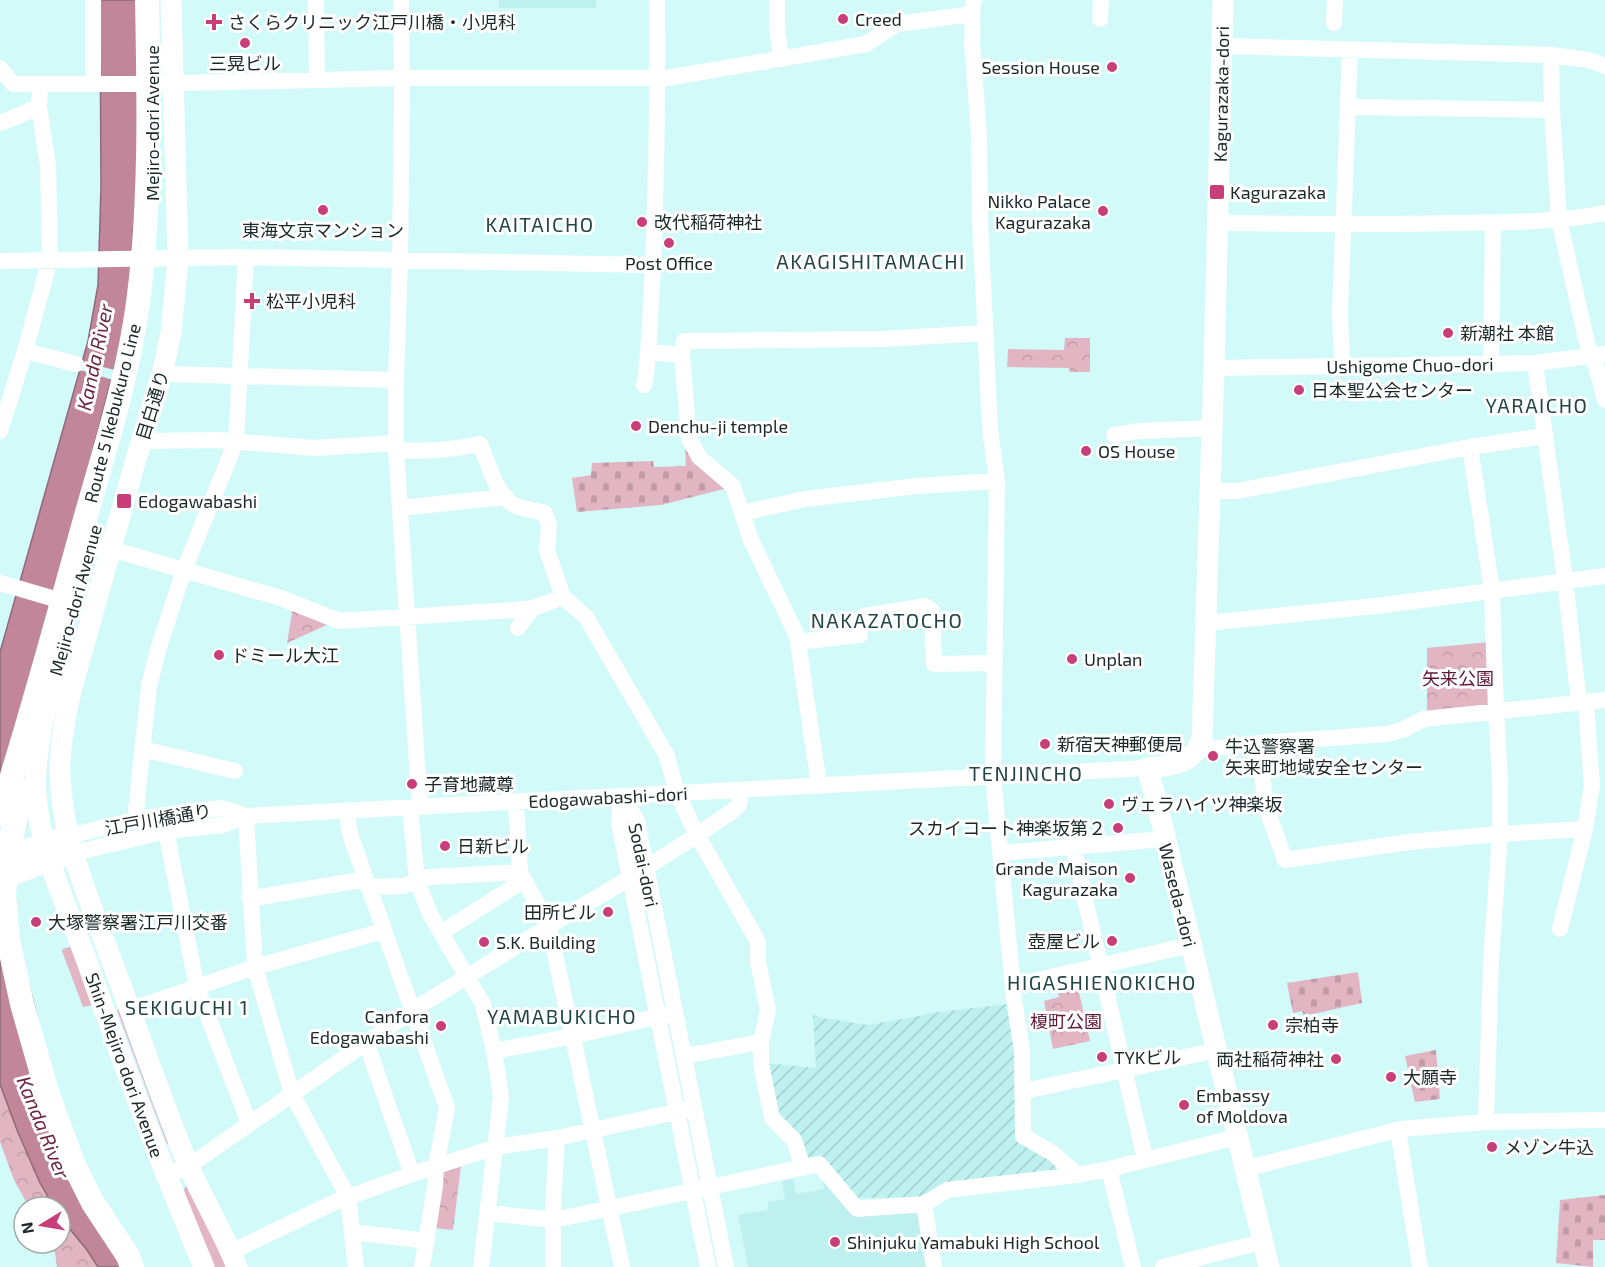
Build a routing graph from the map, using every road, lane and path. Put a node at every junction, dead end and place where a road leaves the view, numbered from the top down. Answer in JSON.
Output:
{"nodes":[{"id":1,"x":93,"y":0,"type":"edge"},
{"id":2,"x":133,"y":0,"type":"edge"},
{"id":3,"x":149,"y":0,"type":"edge"},
{"id":4,"x":171,"y":0,"type":"edge"},
{"id":5,"x":316,"y":0,"type":"edge"},
{"id":6,"x":401,"y":0,"type":"edge"},
{"id":7,"x":657,"y":0,"type":"edge"},
{"id":8,"x":777,"y":0,"type":"edge"},
{"id":9,"x":1101,"y":0,"type":"edge"},
{"id":10,"x":1223,"y":0,"type":"edge"},
{"id":11,"x":1335,"y":0,"type":"edge"},
{"id":12,"x":973,"y":7,"type":"edge"},
{"id":13,"x":1100,"y":19,"type":"dead end"},
{"id":14,"x":1334,"y":23,"type":"dead end"},
{"id":15,"x":1223,"y":46,"type":"junction"},
{"id":16,"x":1350,"y":51,"type":"junction"},
{"id":17,"x":1551,"y":55,"type":"junction"},
{"id":18,"x":781,"y":57,"type":"junction"},
{"id":19,"x":1605,"y":66,"type":"edge"},
{"id":20,"x":0,"y":68,"type":"edge"},
{"id":21,"x":403,"y":78,"type":"junction"},
{"id":22,"x":657,"y":78,"type":"junction"},
{"id":23,"x":317,"y":80,"type":"junction"},
{"id":24,"x":40,"y":84,"type":"junction"},
{"id":25,"x":95,"y":84,"type":"junction"},
{"id":26,"x":155,"y":84,"type":"junction"},
{"id":27,"x":39,"y":107,"type":"junction"},
{"id":28,"x":1349,"y":107,"type":"junction"},
{"id":29,"x":1552,"y":110,"type":"junction"},
{"id":30,"x":0,"y":123,"type":"edge"},
{"id":31,"x":1605,"y":213,"type":"edge"},
{"id":32,"x":1559,"y":220,"type":"junction"},
{"id":33,"x":1218,"y":223,"type":"junction"},
{"id":34,"x":1493,"y":223,"type":"junction"},
{"id":35,"x":1344,"y":225,"type":"junction"},
{"id":36,"x":246,"y":257,"type":"junction"},
{"id":37,"x":178,"y":258,"type":"junction"},
{"id":38,"x":50,"y":259,"type":"junction"},
{"id":39,"x":144,"y":259,"type":"junction"},
{"id":40,"x":400,"y":260,"type":"junction"},
{"id":41,"x":0,"y":261,"type":"edge"},
{"id":42,"x":654,"y":266,"type":"junction"},
{"id":43,"x":986,"y":333,"type":"junction"},
{"id":44,"x":25,"y":351,"type":"junction"},
{"id":45,"x":648,"y":352,"type":"junction"},
{"id":46,"x":682,"y":355,"type":"junction"},
{"id":47,"x":1598,"y":355,"type":"edge"},
{"id":48,"x":1535,"y":363,"type":"junction"},
{"id":49,"x":76,"y":364,"type":"dead end"},
{"id":50,"x":1491,"y":364,"type":"junction"},
{"id":51,"x":1342,"y":367,"type":"junction"},
{"id":52,"x":1214,"y":368,"type":"junction"},
{"id":53,"x":162,"y":374,"type":"junction"},
{"id":54,"x":239,"y":377,"type":"junction"},
{"id":55,"x":396,"y":380,"type":"junction"},
{"id":56,"x":644,"y":385,"type":"dead end"},
{"id":57,"x":1605,"y":400,"type":"edge"},
{"id":58,"x":1212,"y":428,"type":"junction"},
{"id":59,"x":0,"y":431,"type":"edge"},
{"id":60,"x":1114,"y":435,"type":"dead end"},
{"id":61,"x":1544,"y":436,"type":"junction"},
{"id":62,"x":141,"y":441,"type":"junction"},
{"id":63,"x":236,"y":441,"type":"junction"},
{"id":64,"x":396,"y":446,"type":"junction"},
{"id":65,"x":1470,"y":447,"type":"junction"},
{"id":66,"x":997,"y":482,"type":"junction"},
{"id":67,"x":1210,"y":490,"type":"junction"},
{"id":68,"x":506,"y":497,"type":"junction"},
{"id":69,"x":400,"y":508,"type":"junction"},
{"id":70,"x":742,"y":513,"type":"junction"},
{"id":71,"x":90,"y":543,"type":"junction"},
{"id":72,"x":111,"y":550,"type":"junction"},
{"id":73,"x":184,"y":570,"type":"junction"},
{"id":74,"x":1605,"y":576,"type":"edge"},
{"id":75,"x":1565,"y":580,"type":"junction"},
{"id":76,"x":8,"y":586,"type":"edge"},
{"id":77,"x":1492,"y":590,"type":"junction"},
{"id":78,"x":563,"y":597,"type":"junction"},
{"id":79,"x":65,"y":602,"type":"junction"},
{"id":80,"x":533,"y":608,"type":"junction"},
{"id":81,"x":407,"y":616,"type":"junction"},
{"id":82,"x":1207,"y":623,"type":"junction"},
{"id":83,"x":518,"y":628,"type":"dead end"},
{"id":84,"x":798,"y":642,"type":"junction"},
{"id":85,"x":994,"y":663,"type":"junction"},
{"id":86,"x":1605,"y":700,"type":"edge"},
{"id":87,"x":1582,"y":703,"type":"junction"},
{"id":88,"x":1496,"y":712,"type":"junction"},
{"id":89,"x":27,"y":731,"type":"junction"},
{"id":90,"x":1258,"y":743,"type":"junction"},
{"id":91,"x":1200,"y":747,"type":"junction"},
{"id":92,"x":142,"y":749,"type":"junction"},
{"id":93,"x":0,"y":762,"type":"edge"},
{"id":94,"x":1147,"y":768,"type":"junction"},
{"id":95,"x":235,"y":771,"type":"dead end"},
{"id":96,"x":993,"y":776,"type":"junction"},
{"id":97,"x":819,"y":785,"type":"junction"},
{"id":98,"x":742,"y":790,"type":"junction"},
{"id":99,"x":676,"y":793,"type":"junction"},
{"id":100,"x":622,"y":796,"type":"junction"},
{"id":101,"x":516,"y":802,"type":"junction"},
{"id":102,"x":415,"y":807,"type":"junction"},
{"id":103,"x":346,"y":811,"type":"junction"},
{"id":104,"x":0,"y":814,"type":"edge"},
{"id":105,"x":246,"y":816,"type":"junction"},
{"id":106,"x":138,"y":819,"type":"junction"},
{"id":107,"x":1585,"y":829,"type":"junction"},
{"id":108,"x":166,"y":831,"type":"junction"},
{"id":109,"x":1500,"y":834,"type":"junction"},
{"id":110,"x":697,"y":835,"type":"junction"},
{"id":111,"x":1152,"y":840,"type":"junction"},
{"id":112,"x":71,"y":844,"type":"junction"},
{"id":113,"x":1073,"y":847,"type":"junction"},
{"id":114,"x":48,"y":852,"type":"junction"},
{"id":115,"x":1000,"y":853,"type":"junction"},
{"id":116,"x":0,"y":858,"type":"edge"},
{"id":117,"x":646,"y":867,"type":"junction"},
{"id":118,"x":522,"y":876,"type":"junction"},
{"id":119,"x":630,"y":878,"type":"junction"},
{"id":120,"x":0,"y":879,"type":"edge"},
{"id":121,"x":417,"y":881,"type":"junction"},
{"id":122,"x":367,"y":883,"type":"junction"},
{"id":123,"x":249,"y":897,"type":"junction"},
{"id":124,"x":549,"y":926,"type":"junction"},
{"id":125,"x":1560,"y":929,"type":"dead end"},
{"id":126,"x":383,"y":931,"type":"junction"},
{"id":127,"x":441,"y":933,"type":"junction"},
{"id":128,"x":1177,"y":948,"type":"junction"},
{"id":129,"x":255,"y":967,"type":"junction"},
{"id":130,"x":1101,"y":967,"type":"junction"},
{"id":131,"x":467,"y":977,"type":"junction"},
{"id":132,"x":1013,"y":986,"type":"junction"},
{"id":133,"x":196,"y":988,"type":"junction"},
{"id":134,"x":130,"y":1010,"type":"junction"},
{"id":135,"x":413,"y":1010,"type":"junction"},
{"id":136,"x":675,"y":1013,"type":"junction"},
{"id":137,"x":658,"y":1016,"type":"junction"},
{"id":138,"x":573,"y":1036,"type":"junction"},
{"id":139,"x":366,"y":1042,"type":"junction"},
{"id":140,"x":761,"y":1042,"type":"junction"},
{"id":141,"x":494,"y":1051,"type":"junction"},
{"id":142,"x":1203,"y":1053,"type":"junction"},
{"id":143,"x":684,"y":1056,"type":"junction"},
{"id":144,"x":1125,"y":1070,"type":"junction"},
{"id":145,"x":1024,"y":1092,"type":"junction"},
{"id":146,"x":292,"y":1094,"type":"junction"},
{"id":147,"x":686,"y":1110,"type":"junction"},
{"id":148,"x":1605,"y":1120,"type":"edge"},
{"id":149,"x":1486,"y":1122,"type":"junction"},
{"id":150,"x":249,"y":1123,"type":"junction"},
{"id":151,"x":593,"y":1129,"type":"junction"},
{"id":152,"x":1398,"y":1130,"type":"junction"},
{"id":153,"x":557,"y":1138,"type":"junction"},
{"id":154,"x":1225,"y":1140,"type":"junction"},
{"id":155,"x":496,"y":1147,"type":"junction"},
{"id":156,"x":1145,"y":1159,"type":"junction"},
{"id":157,"x":189,"y":1166,"type":"junction"},
{"id":158,"x":436,"y":1166,"type":"junction"},
{"id":159,"x":803,"y":1168,"type":"junction"},
{"id":160,"x":1109,"y":1169,"type":"junction"},
{"id":161,"x":1245,"y":1169,"type":"junction"},
{"id":162,"x":412,"y":1174,"type":"junction"},
{"id":163,"x":1077,"y":1175,"type":"junction"},
{"id":164,"x":166,"y":1176,"type":"junction"},
{"id":165,"x":702,"y":1189,"type":"junction"},
{"id":166,"x":348,"y":1197,"type":"junction"},
{"id":167,"x":924,"y":1204,"type":"junction"},
{"id":168,"x":609,"y":1208,"type":"junction"},
{"id":169,"x":488,"y":1213,"type":"junction"},
{"id":170,"x":554,"y":1220,"type":"junction"},
{"id":171,"x":352,"y":1232,"type":"junction"},
{"id":172,"x":427,"y":1241,"type":"junction"},
{"id":173,"x":1250,"y":1245,"type":"junction"},
{"id":174,"x":234,"y":1259,"type":"edge"},
{"id":175,"x":132,"y":1267,"type":"edge"},
{"id":176,"x":204,"y":1267,"type":"edge"},
{"id":177,"x":356,"y":1267,"type":"edge"},
{"id":178,"x":422,"y":1267,"type":"edge"},
{"id":179,"x":481,"y":1267,"type":"edge"},
{"id":180,"x":553,"y":1267,"type":"edge"},
{"id":181,"x":622,"y":1267,"type":"edge"},
{"id":182,"x":708,"y":1267,"type":"edge"},
{"id":183,"x":726,"y":1267,"type":"edge"},
{"id":184,"x":934,"y":1267,"type":"edge"},
{"id":185,"x":1133,"y":1267,"type":"edge"},
{"id":186,"x":1164,"y":1267,"type":"edge"},
{"id":187,"x":1255,"y":1267,"type":"edge"},
{"id":188,"x":1269,"y":1267,"type":"edge"},
{"id":189,"x":1420,"y":1267,"type":"edge"}],
"edges":[{"from":1,"to":25,"type":"street"},
{"from":2,"to":93,"type":"highway","name":"Route 5 Ikebukuro Line"},
{"from":3,"to":26,"type":"main road","name":"Mejiro-dori Avenue"},
{"from":3,"to":89,"type":"highway","name":"Route 5 Ikebukuro Line"},
{"from":4,"to":26,"type":"main road","name":"Mejiro-dori Avenue"},
{"from":5,"to":23,"type":"street"},
{"from":6,"to":21,"type":"street"},
{"from":7,"to":22,"type":"street"},
{"from":8,"to":18,"type":"street"},
{"from":9,"to":13,"type":"street"},
{"from":10,"to":15,"type":"main road","name":"Kagurazaka-dori"},
{"from":11,"to":14,"type":"street"},
{"from":12,"to":18,"type":"street"},
{"from":12,"to":43,"type":"street"},
{"from":15,"to":16,"type":"street"},
{"from":15,"to":33,"type":"main road","name":"Kagurazaka-dori"},
{"from":16,"to":17,"type":"street"},
{"from":16,"to":28,"type":"street"},
{"from":17,"to":19,"type":"street"},
{"from":17,"to":29,"type":"street"},
{"from":18,"to":22,"type":"street"},
{"from":20,"to":24,"type":"street"},
{"from":21,"to":22,"type":"street"},
{"from":21,"to":23,"type":"street"},
{"from":21,"to":40,"type":"street"},
{"from":22,"to":42,"type":"street"},
{"from":23,"to":26,"type":"street"},
{"from":24,"to":25,"type":"street"},
{"from":24,"to":27,"type":"street"},
{"from":25,"to":26,"type":"street"},
{"from":26,"to":37,"type":"main road","name":"Mejiro-dori Avenue"},
{"from":26,"to":39,"type":"main road","name":"Mejiro-dori Avenue"},
{"from":27,"to":30,"type":"street"},
{"from":27,"to":38,"type":"street"},
{"from":28,"to":29,"type":"street"},
{"from":28,"to":35,"type":"street"},
{"from":29,"to":32,"type":"street"},
{"from":31,"to":32,"type":"street"},
{"from":32,"to":34,"type":"street"},
{"from":32,"to":47,"type":"street"},
{"from":33,"to":35,"type":"street"},
{"from":33,"to":52,"type":"main road","name":"Kagurazaka-dori"},
{"from":34,"to":35,"type":"street"},
{"from":34,"to":50,"type":"street"},
{"from":35,"to":51,"type":"street"},
{"from":36,"to":37,"type":"street"},
{"from":36,"to":40,"type":"street"},
{"from":36,"to":54,"type":"street"},
{"from":37,"to":39,"type":"street"},
{"from":37,"to":53,"type":"main road","name":"目白通り"},
{"from":38,"to":39,"type":"street"},
{"from":38,"to":41,"type":"street"},
{"from":38,"to":44,"type":"street"},
{"from":39,"to":71,"type":"main road","name":"Mejiro-dori Avenue"},
{"from":40,"to":42,"type":"street"},
{"from":40,"to":55,"type":"street"},
{"from":42,"to":45,"type":"street"},
{"from":43,"to":46,"type":"street"},
{"from":43,"to":66,"type":"street"},
{"from":44,"to":49,"type":"street"},
{"from":44,"to":59,"type":"street"},
{"from":45,"to":46,"type":"street"},
{"from":45,"to":56,"type":"street"},
{"from":46,"to":70,"type":"street"},
{"from":47,"to":48,"type":"street","name":"Ushigome Chuo-dori"},
{"from":47,"to":57,"type":"street"},
{"from":48,"to":50,"type":"street","name":"Ushigome Chuo-dori"},
{"from":48,"to":61,"type":"street"},
{"from":50,"to":51,"type":"street","name":"Ushigome Chuo-dori"},
{"from":51,"to":52,"type":"street","name":"Ushigome Chuo-dori"},
{"from":52,"to":58,"type":"main road"},
{"from":53,"to":54,"type":"street"},
{"from":53,"to":62,"type":"main road","name":"目白通り"},
{"from":54,"to":55,"type":"street"},
{"from":54,"to":63,"type":"street"},
{"from":55,"to":64,"type":"street"},
{"from":58,"to":60,"type":"street"},
{"from":58,"to":67,"type":"main road"},
{"from":61,"to":65,"type":"street"},
{"from":61,"to":75,"type":"street"},
{"from":62,"to":63,"type":"street"},
{"from":62,"to":72,"type":"main road","name":"目白通り"},
{"from":63,"to":64,"type":"street"},
{"from":63,"to":73,"type":"street"},
{"from":64,"to":68,"type":"street"},
{"from":64,"to":69,"type":"street"},
{"from":65,"to":67,"type":"street"},
{"from":65,"to":77,"type":"street"},
{"from":66,"to":70,"type":"street"},
{"from":66,"to":85,"type":"street"},
{"from":67,"to":82,"type":"main road"},
{"from":68,"to":69,"type":"street"},
{"from":68,"to":78,"type":"street"},
{"from":69,"to":81,"type":"street"},
{"from":70,"to":84,"type":"street"},
{"from":71,"to":72,"type":"street"},
{"from":71,"to":79,"type":"main road","name":"Mejiro-dori Avenue"},
{"from":72,"to":73,"type":"street"},
{"from":72,"to":112,"type":"main road","name":"Mejiro-dori Avenue"},
{"from":73,"to":81,"type":"street"},
{"from":73,"to":92,"type":"street"},
{"from":74,"to":75,"type":"street"},
{"from":75,"to":77,"type":"street"},
{"from":75,"to":87,"type":"street"},
{"from":76,"to":79,"type":"street"},
{"from":77,"to":82,"type":"street"},
{"from":77,"to":88,"type":"street"},
{"from":78,"to":80,"type":"street"},
{"from":78,"to":99,"type":"street"},
{"from":79,"to":114,"type":"main road","name":"Mejiro-dori Avenue"},
{"from":80,"to":81,"type":"street"},
{"from":80,"to":83,"type":"street"},
{"from":81,"to":102,"type":"street"},
{"from":82,"to":91,"type":"main road"},
{"from":84,"to":85,"type":"street"},
{"from":84,"to":97,"type":"street"},
{"from":85,"to":96,"type":"street"},
{"from":86,"to":87,"type":"street"},
{"from":87,"to":88,"type":"street"},
{"from":87,"to":107,"type":"street"},
{"from":88,"to":90,"type":"street"},
{"from":88,"to":109,"type":"street"},
{"from":89,"to":104,"type":"highway","name":"Route 5 Ikebukuro Line"},
{"from":89,"to":175,"type":"highway"},
{"from":90,"to":91,"type":"street"},
{"from":90,"to":109,"type":"street"},
{"from":91,"to":94,"type":"main road"},
{"from":92,"to":95,"type":"street"},
{"from":92,"to":106,"type":"street"},
{"from":94,"to":96,"type":"street","name":"Edogawabashi-dori"},
{"from":94,"to":111,"type":"main road","name":"Waseda-dori"},
{"from":94,"to":161,"type":"main road","name":"Waseda-dori"},
{"from":96,"to":97,"type":"street","name":"Edogawabashi-dori"},
{"from":96,"to":115,"type":"street"},
{"from":97,"to":98,"type":"street","name":"Edogawabashi-dori"},
{"from":98,"to":99,"type":"street","name":"Edogawabashi-dori"},
{"from":98,"to":110,"type":"street"},
{"from":99,"to":100,"type":"street","name":"Edogawabashi-dori"},
{"from":99,"to":110,"type":"street"},
{"from":100,"to":101,"type":"street","name":"Edogawabashi-dori"},
{"from":100,"to":117,"type":"street","name":"Sodai-dori"},
{"from":100,"to":119,"type":"street","name":"Sodai-dori"},
{"from":101,"to":102,"type":"street","name":"Edogawabashi-dori"},
{"from":101,"to":118,"type":"street"},
{"from":102,"to":103,"type":"street","name":"Edogawabashi-dori"},
{"from":102,"to":121,"type":"street"},
{"from":103,"to":105,"type":"street","name":"Edogawabashi-dori"},
{"from":103,"to":122,"type":"street"},
{"from":105,"to":106,"type":"street","name":"江戸川橋通り"},
{"from":105,"to":108,"type":"street","name":"Edogawabashi-dori"},
{"from":105,"to":123,"type":"street"},
{"from":106,"to":112,"type":"street","name":"江戸川橋通り"},
{"from":107,"to":109,"type":"street"},
{"from":107,"to":125,"type":"street"},
{"from":108,"to":112,"type":"street","name":"Edogawabashi-dori"},
{"from":108,"to":133,"type":"street"},
{"from":109,"to":149,"type":"street"},
{"from":110,"to":117,"type":"street"},
{"from":110,"to":140,"type":"street"},
{"from":111,"to":113,"type":"street"},
{"from":111,"to":128,"type":"main road","name":"Waseda-dori"},
{"from":112,"to":114,"type":"main road"},
{"from":112,"to":134,"type":"main road","name":"Shin-Mejiro dori Avenue"},
{"from":113,"to":115,"type":"street"},
{"from":113,"to":130,"type":"street"},
{"from":114,"to":116,"type":"main road"},
{"from":114,"to":120,"type":"main road"},
{"from":114,"to":164,"type":"main road","name":"Shin-Mejiro dori Avenue"},
{"from":115,"to":132,"type":"street"},
{"from":117,"to":119,"type":"street"},
{"from":117,"to":136,"type":"street","name":"Sodai-dori"},
{"from":118,"to":121,"type":"street"},
{"from":118,"to":124,"type":"street"},
{"from":118,"to":127,"type":"street"},
{"from":119,"to":124,"type":"street"},
{"from":119,"to":137,"type":"street","name":"Sodai-dori"},
{"from":121,"to":122,"type":"street"},
{"from":121,"to":127,"type":"street"},
{"from":122,"to":123,"type":"street"},
{"from":122,"to":126,"type":"street"},
{"from":123,"to":129,"type":"street"},
{"from":124,"to":131,"type":"street"},
{"from":124,"to":138,"type":"street"},
{"from":126,"to":129,"type":"street"},
{"from":126,"to":135,"type":"street"},
{"from":127,"to":131,"type":"street"},
{"from":128,"to":130,"type":"street"},
{"from":128,"to":142,"type":"main road","name":"Waseda-dori"},
{"from":129,"to":133,"type":"street"},
{"from":129,"to":146,"type":"street"},
{"from":130,"to":132,"type":"street"},
{"from":130,"to":144,"type":"street"},
{"from":131,"to":135,"type":"street"},
{"from":131,"to":141,"type":"street"},
{"from":132,"to":145,"type":"street"},
{"from":133,"to":134,"type":"street"},
{"from":133,"to":150,"type":"street"},
{"from":134,"to":157,"type":"main road","name":"Shin-Mejiro dori Avenue"},
{"from":135,"to":139,"type":"street"},
{"from":135,"to":158,"type":"street"},
{"from":136,"to":137,"type":"street"},
{"from":136,"to":143,"type":"street","name":"Sodai-dori"},
{"from":137,"to":138,"type":"street"},
{"from":137,"to":147,"type":"street","name":"Sodai-dori"},
{"from":138,"to":141,"type":"street"},
{"from":138,"to":151,"type":"street"},
{"from":139,"to":146,"type":"street"},
{"from":139,"to":162,"type":"street"},
{"from":140,"to":143,"type":"street"},
{"from":140,"to":159,"type":"street"},
{"from":141,"to":155,"type":"street"},
{"from":142,"to":144,"type":"street"},
{"from":142,"to":154,"type":"main road","name":"Waseda-dori"},
{"from":143,"to":147,"type":"street","name":"Sodai-dori"},
{"from":144,"to":145,"type":"street"},
{"from":144,"to":156,"type":"street"},
{"from":145,"to":163,"type":"street"},
{"from":146,"to":150,"type":"street"},
{"from":146,"to":166,"type":"street"},
{"from":147,"to":151,"type":"street"},
{"from":147,"to":165,"type":"street","name":"Sodai-dori"},
{"from":148,"to":149,"type":"street"},
{"from":149,"to":152,"type":"street"},
{"from":150,"to":157,"type":"street"},
{"from":151,"to":153,"type":"street"},
{"from":151,"to":168,"type":"street"},
{"from":152,"to":161,"type":"street"},
{"from":152,"to":189,"type":"street"},
{"from":153,"to":155,"type":"street"},
{"from":153,"to":170,"type":"street"},
{"from":154,"to":156,"type":"street"},
{"from":154,"to":173,"type":"main road","name":"Waseda-dori"},
{"from":155,"to":158,"type":"street"},
{"from":155,"to":169,"type":"street"},
{"from":156,"to":160,"type":"street"},
{"from":157,"to":164,"type":"street"},
{"from":157,"to":174,"type":"main road","name":"Shin-Mejiro dori Avenue"},
{"from":158,"to":162,"type":"street"},
{"from":158,"to":172,"type":"street"},
{"from":159,"to":165,"type":"street"},
{"from":159,"to":167,"type":"street"},
{"from":160,"to":163,"type":"street"},
{"from":160,"to":185,"type":"street"},
{"from":161,"to":188,"type":"main road","name":"Waseda-dori"},
{"from":162,"to":166,"type":"street"},
{"from":163,"to":167,"type":"street"},
{"from":164,"to":176,"type":"main road","name":"Shin-Mejiro dori Avenue"},
{"from":165,"to":168,"type":"street"},
{"from":165,"to":182,"type":"street","name":"Sodai-dori"},
{"from":165,"to":183,"type":"street","name":"Sodai-dori"},
{"from":166,"to":171,"type":"street"},
{"from":166,"to":174,"type":"street"},
{"from":167,"to":184,"type":"street"},
{"from":168,"to":170,"type":"street"},
{"from":168,"to":181,"type":"street"},
{"from":169,"to":170,"type":"street"},
{"from":169,"to":179,"type":"street"},
{"from":170,"to":180,"type":"street"},
{"from":171,"to":172,"type":"street"},
{"from":171,"to":177,"type":"street"},
{"from":172,"to":178,"type":"street"},
{"from":173,"to":186,"type":"street"},
{"from":173,"to":187,"type":"main road","name":"Waseda-dori"}]}
